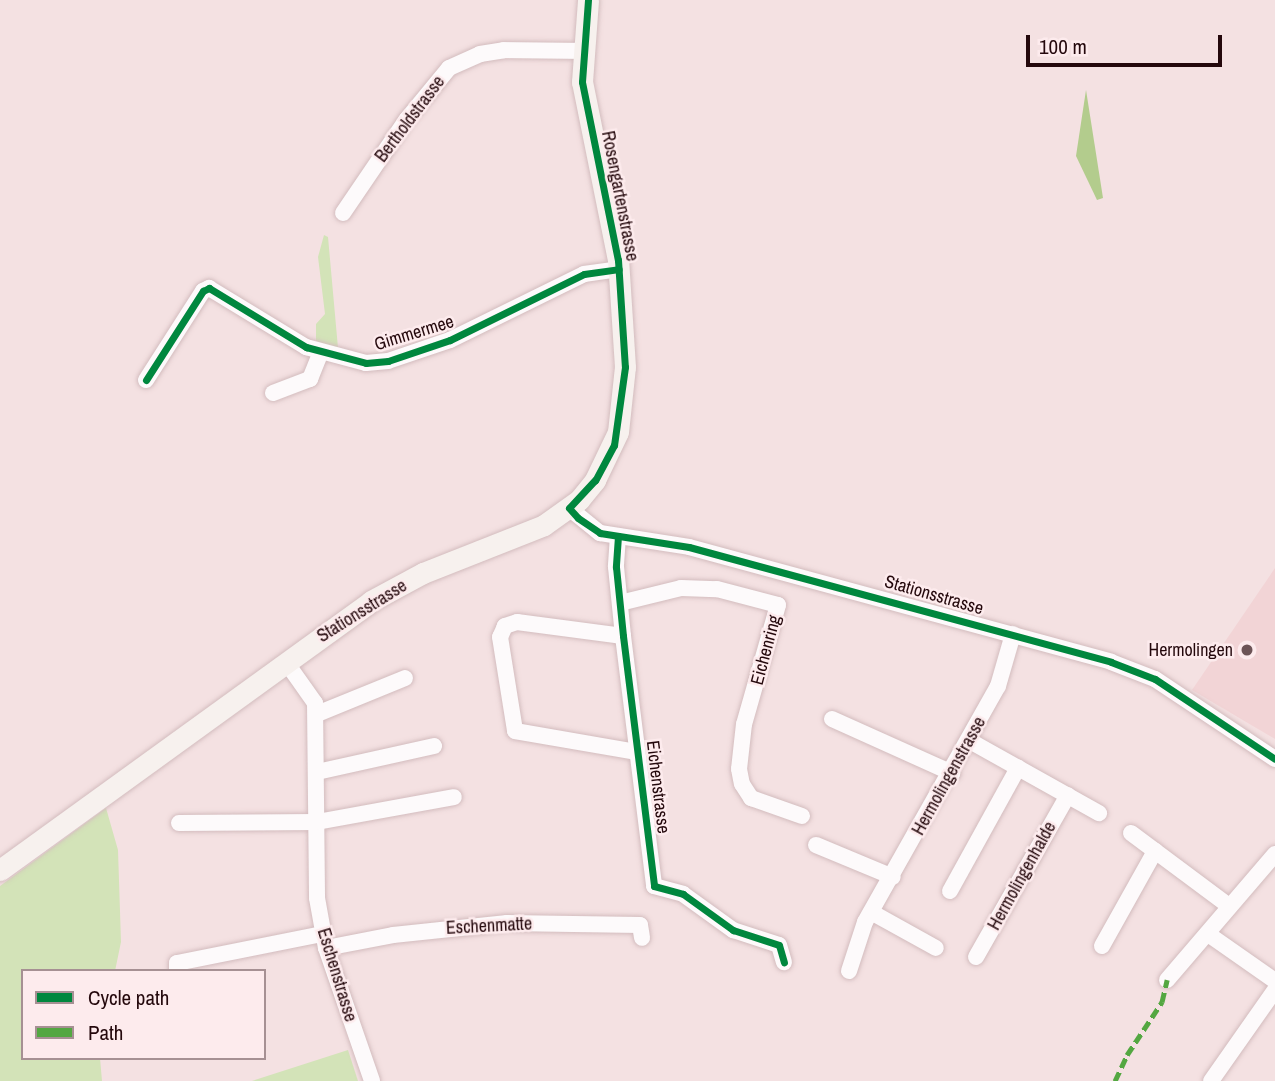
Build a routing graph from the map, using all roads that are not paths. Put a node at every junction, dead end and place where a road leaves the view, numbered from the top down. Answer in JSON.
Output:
{"nodes":[{"id":1,"x":588,"y":0,"type":"edge"},
{"id":2,"x":582,"y":51,"type":"junction"},
{"id":3,"x":343,"y":213,"type":"dead end"},
{"id":4,"x":619,"y":269,"type":"junction"},
{"id":5,"x":321,"y":352,"type":"junction"},
{"id":6,"x":146,"y":380,"type":"dead end"},
{"id":7,"x":274,"y":393,"type":"dead end"},
{"id":8,"x":569,"y":508,"type":"junction"},
{"id":9,"x":618,"y":536,"type":"junction"},
{"id":10,"x":620,"y":603,"type":"junction"},
{"id":11,"x":1013,"y":634,"type":"junction"},
{"id":12,"x":623,"y":636,"type":"junction"},
{"id":13,"x":286,"y":662,"type":"junction"},
{"id":14,"x":405,"y":678,"type":"dead end"},
{"id":15,"x":317,"y":715,"type":"junction"},
{"id":16,"x":832,"y":719,"type":"dead end"},
{"id":17,"x":970,"y":741,"type":"junction"},
{"id":18,"x":434,"y":746,"type":"dead end"},
{"id":19,"x":637,"y":752,"type":"junction"},
{"id":20,"x":1275,"y":759,"type":"edge"},
{"id":21,"x":1018,"y":768,"type":"junction"},
{"id":22,"x":317,"y":772,"type":"junction"},
{"id":23,"x":952,"y":773,"type":"junction"},
{"id":24,"x":1068,"y":795,"type":"junction"},
{"id":25,"x":454,"y":797,"type":"dead end"},
{"id":26,"x":1099,"y":813,"type":"dead end"},
{"id":27,"x":802,"y":816,"type":"dead end"},
{"id":28,"x":317,"y":822,"type":"junction"},
{"id":29,"x":179,"y":823,"type":"dead end"},
{"id":30,"x":1131,"y":833,"type":"dead end"},
{"id":31,"x":816,"y":845,"type":"dead end"},
{"id":32,"x":1155,"y":851,"type":"junction"},
{"id":33,"x":1275,"y":854,"type":"edge"},
{"id":34,"x":0,"y":870,"type":"edge"},
{"id":35,"x":893,"y":877,"type":"junction"},
{"id":36,"x":950,"y":891,"type":"dead end"},
{"id":37,"x":1229,"y":906,"type":"junction"},
{"id":38,"x":871,"y":912,"type":"junction"},
{"id":39,"x":1208,"y":934,"type":"junction"},
{"id":40,"x":642,"y":938,"type":"dead end"},
{"id":41,"x":324,"y":941,"type":"junction"},
{"id":42,"x":1102,"y":946,"type":"dead end"},
{"id":43,"x":936,"y":948,"type":"dead end"},
{"id":44,"x":976,"y":957,"type":"dead end"},
{"id":45,"x":783,"y":962,"type":"dead end"},
{"id":46,"x":177,"y":969,"type":"edge"},
{"id":47,"x":849,"y":971,"type":"dead end"},
{"id":48,"x":1167,"y":980,"type":"dead end"},
{"id":49,"x":1275,"y":981,"type":"edge"},
{"id":50,"x":1275,"y":990,"type":"edge"},
{"id":51,"x":372,"y":1081,"type":"edge"},
{"id":52,"x":1211,"y":1081,"type":"edge"}],
"edges":[{"from":1,"to":2,"type":"main road","name":"Rosengartenstrasse"},
{"from":2,"to":3,"type":"street","name":"Bertholdstrasse"},
{"from":2,"to":4,"type":"main road","name":"Rosengartenstrasse"},
{"from":4,"to":5,"type":"street","name":"Gimmermee"},
{"from":4,"to":8,"type":"main road","name":"Rosengartenstrasse"},
{"from":5,"to":6,"type":"street","name":"Gimmermee"},
{"from":5,"to":7,"type":"street"},
{"from":8,"to":9,"type":"street","name":"Stationsstrasse"},
{"from":8,"to":13,"type":"main road","name":"Stationsstrasse"},
{"from":9,"to":10,"type":"street","name":"Eichenstrasse"},
{"from":9,"to":11,"type":"street","name":"Stationsstrasse"},
{"from":10,"to":12,"type":"street","name":"Eichenstrasse"},
{"from":10,"to":27,"type":"street","name":"Eichenring"},
{"from":11,"to":17,"type":"street","name":"Hermolingenstrasse"},
{"from":11,"to":20,"type":"street","name":"Stationsstrasse"},
{"from":12,"to":19,"type":"street","name":"Eichenstrasse"},
{"from":12,"to":19,"type":"street"},
{"from":13,"to":15,"type":"street","name":"Eschenstrasse"},
{"from":13,"to":34,"type":"main road","name":"Stationsstrasse"},
{"from":14,"to":15,"type":"street"},
{"from":15,"to":22,"type":"street","name":"Eschenstrasse"},
{"from":16,"to":23,"type":"street"},
{"from":17,"to":21,"type":"street"},
{"from":17,"to":23,"type":"street","name":"Hermolingenstrasse"},
{"from":18,"to":22,"type":"street"},
{"from":19,"to":45,"type":"street","name":"Eichenstrasse"},
{"from":21,"to":24,"type":"street"},
{"from":21,"to":36,"type":"street"},
{"from":22,"to":28,"type":"street","name":"Eschenstrasse"},
{"from":23,"to":35,"type":"street","name":"Hermolingenstrasse"},
{"from":24,"to":26,"type":"street"},
{"from":24,"to":44,"type":"street","name":"Hermolingenhalde"},
{"from":25,"to":28,"type":"street"},
{"from":28,"to":29,"type":"street"},
{"from":28,"to":41,"type":"street","name":"Eschenstrasse"},
{"from":30,"to":32,"type":"street"},
{"from":31,"to":35,"type":"street"},
{"from":32,"to":37,"type":"street"},
{"from":32,"to":42,"type":"street"},
{"from":33,"to":37,"type":"street"},
{"from":35,"to":38,"type":"street","name":"Hermolingenstrasse"},
{"from":37,"to":39,"type":"street"},
{"from":38,"to":43,"type":"street"},
{"from":38,"to":47,"type":"street","name":"Hermolingenstrasse"},
{"from":39,"to":48,"type":"street"},
{"from":39,"to":49,"type":"street"},
{"from":40,"to":41,"type":"street","name":"Eschenmatte"},
{"from":41,"to":46,"type":"street","name":"Eschenmatte"},
{"from":41,"to":51,"type":"street","name":"Eschenstrasse"},
{"from":50,"to":52,"type":"street"}]}
